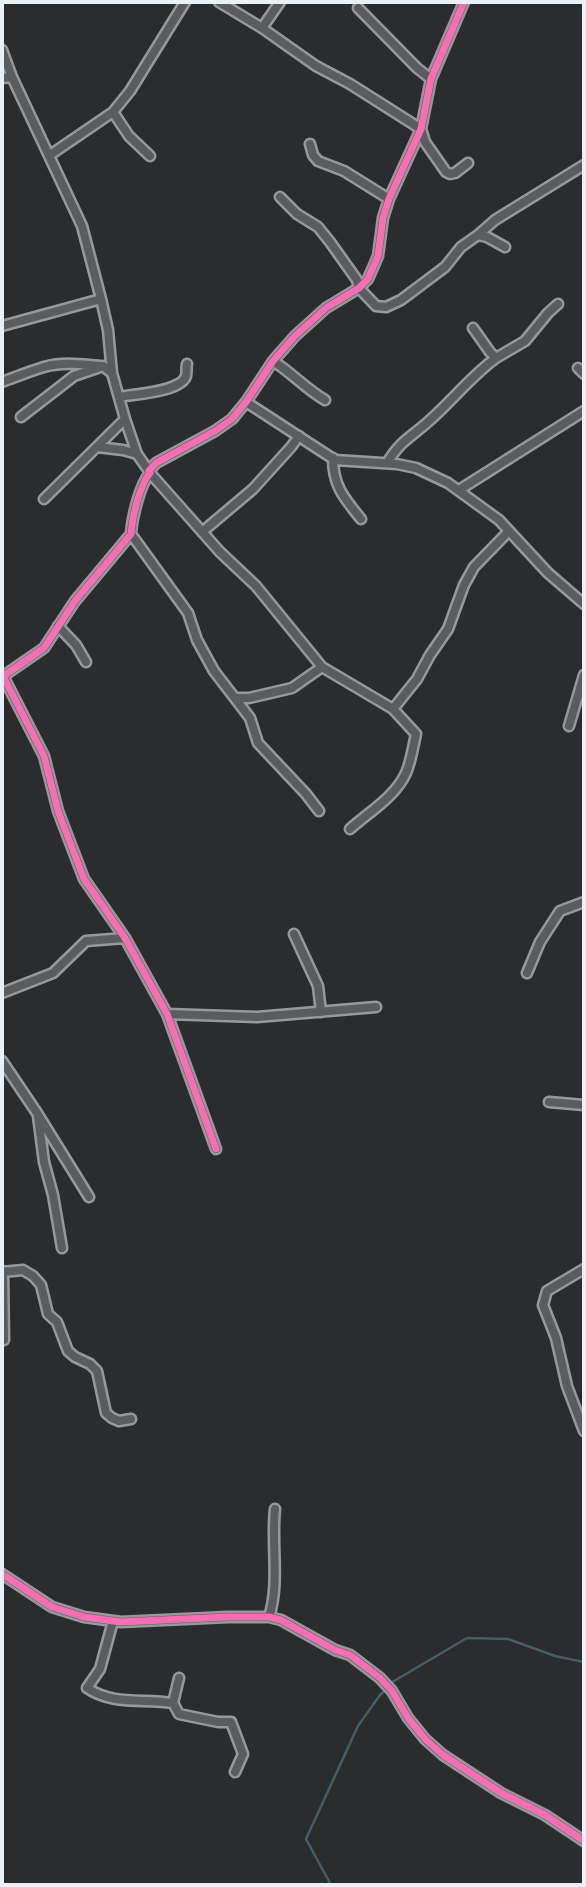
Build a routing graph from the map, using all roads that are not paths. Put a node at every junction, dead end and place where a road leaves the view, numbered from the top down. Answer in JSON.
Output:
{"nodes":[{"id":1,"x":185,"y":2,"type":"edge"},
{"id":2,"x":219,"y":2,"type":"edge"},
{"id":3,"x":280,"y":2,"type":"edge"},
{"id":4,"x":464,"y":2,"type":"edge"},
{"id":5,"x":358,"y":8,"type":"dead end"},
{"id":6,"x":262,"y":29,"type":"junction"},
{"id":7,"x":2,"y":50,"type":"edge"},
{"id":8,"x":12,"y":77,"type":"junction"},
{"id":9,"x":2,"y":78,"type":"edge"},
{"id":10,"x":431,"y":79,"type":"junction"},
{"id":11,"x":113,"y":112,"type":"junction"},
{"id":12,"x":421,"y":130,"type":"junction"},
{"id":13,"x":310,"y":144,"type":"dead end"},
{"id":14,"x":50,"y":155,"type":"junction"},
{"id":15,"x":150,"y":156,"type":"dead end"},
{"id":16,"x":468,"y":163,"type":"dead end"},
{"id":17,"x":584,"y":165,"type":"edge"},
{"id":18,"x":280,"y":197,"type":"dead end"},
{"id":19,"x":389,"y":199,"type":"junction"},
{"id":20,"x":478,"y":235,"type":"junction"},
{"id":21,"x":505,"y":247,"type":"dead end"},
{"id":22,"x":359,"y":288,"type":"junction"},
{"id":23,"x":102,"y":299,"type":"junction"},
{"id":24,"x":558,"y":304,"type":"dead end"},
{"id":25,"x":2,"y":326,"type":"edge"},
{"id":26,"x":473,"y":328,"type":"dead end"},
{"id":27,"x":496,"y":358,"type":"junction"},
{"id":28,"x":273,"y":361,"type":"junction"},
{"id":29,"x":187,"y":364,"type":"dead end"},
{"id":30,"x":103,"y":366,"type":"junction"},
{"id":31,"x":113,"y":373,"type":"junction"},
{"id":32,"x":2,"y":382,"type":"edge"},
{"id":33,"x":120,"y":397,"type":"junction"},
{"id":34,"x":326,"y":400,"type":"dead end"},
{"id":35,"x":246,"y":402,"type":"junction"},
{"id":36,"x":584,"y":411,"type":"edge"},
{"id":37,"x":21,"y":417,"type":"dead end"},
{"id":38,"x":125,"y":419,"type":"junction"},
{"id":39,"x":299,"y":436,"type":"junction"},
{"id":40,"x":97,"y":447,"type":"junction"},
{"id":41,"x":137,"y":454,"type":"junction"},
{"id":42,"x":333,"y":458,"type":"junction"},
{"id":43,"x":387,"y":463,"type":"junction"},
{"id":44,"x":150,"y":472,"type":"junction"},
{"id":45,"x":459,"y":491,"type":"junction"},
{"id":46,"x":44,"y":499,"type":"dead end"},
{"id":47,"x":361,"y":519,"type":"dead end"},
{"id":48,"x":509,"y":531,"type":"junction"},
{"id":49,"x":202,"y":532,"type":"junction"},
{"id":50,"x":131,"y":534,"type":"junction"},
{"id":51,"x":584,"y":604,"type":"edge"},
{"id":52,"x":58,"y":626,"type":"junction"},
{"id":53,"x":86,"y":662,"type":"dead end"},
{"id":54,"x":322,"y":667,"type":"junction"},
{"id":55,"x":584,"y":674,"type":"edge"},
{"id":56,"x":3,"y":676,"type":"edge"},
{"id":57,"x":235,"y":698,"type":"junction"},
{"id":58,"x":393,"y":709,"type":"junction"},
{"id":59,"x":569,"y":726,"type":"dead end"},
{"id":60,"x":319,"y":811,"type":"dead end"},
{"id":61,"x":350,"y":829,"type":"dead end"},
{"id":62,"x":584,"y":902,"type":"edge"},
{"id":63,"x":294,"y":934,"type":"dead end"},
{"id":64,"x":125,"y":938,"type":"junction"},
{"id":65,"x":527,"y":972,"type":"dead end"},
{"id":66,"x":2,"y":993,"type":"edge"},
{"id":67,"x":376,"y":1007,"type":"dead end"},
{"id":68,"x":321,"y":1012,"type":"junction"},
{"id":69,"x":166,"y":1014,"type":"junction"},
{"id":70,"x":2,"y":1061,"type":"edge"},
{"id":71,"x":549,"y":1102,"type":"dead end"},
{"id":72,"x":584,"y":1105,"type":"edge"},
{"id":73,"x":37,"y":1113,"type":"junction"},
{"id":74,"x":216,"y":1149,"type":"dead end"},
{"id":75,"x":89,"y":1197,"type":"dead end"},
{"id":76,"x":62,"y":1248,"type":"dead end"},
{"id":77,"x":584,"y":1269,"type":"edge"},
{"id":78,"x":2,"y":1271,"type":"edge"},
{"id":79,"x":4,"y":1340,"type":"dead end"},
{"id":80,"x":131,"y":1419,"type":"dead end"},
{"id":81,"x":584,"y":1431,"type":"edge"},
{"id":82,"x":275,"y":1509,"type":"dead end"},
{"id":83,"x":2,"y":1574,"type":"edge"},
{"id":84,"x":269,"y":1617,"type":"junction"},
{"id":85,"x":113,"y":1621,"type":"junction"},
{"id":86,"x":179,"y":1678,"type":"dead end"},
{"id":87,"x":173,"y":1703,"type":"junction"},
{"id":88,"x":235,"y":1772,"type":"dead end"},
{"id":89,"x":584,"y":1841,"type":"edge"}],
"edges":[{"from":1,"to":11,"type":"street"},
{"from":2,"to":6,"type":"street"},
{"from":3,"to":6,"type":"street"},
{"from":4,"to":10,"type":"street"},
{"from":5,"to":10,"type":"street"},
{"from":6,"to":12,"type":"street"},
{"from":7,"to":8,"type":"street"},
{"from":8,"to":9,"type":"street"},
{"from":8,"to":14,"type":"street"},
{"from":10,"to":12,"type":"street"},
{"from":11,"to":14,"type":"street"},
{"from":11,"to":15,"type":"street"},
{"from":12,"to":16,"type":"street"},
{"from":12,"to":19,"type":"street"},
{"from":13,"to":19,"type":"street"},
{"from":14,"to":23,"type":"street"},
{"from":17,"to":20,"type":"street"},
{"from":18,"to":22,"type":"street"},
{"from":19,"to":22,"type":"street"},
{"from":20,"to":21,"type":"street"},
{"from":20,"to":22,"type":"street"},
{"from":22,"to":28,"type":"street"},
{"from":23,"to":25,"type":"street"},
{"from":23,"to":31,"type":"street"},
{"from":24,"to":27,"type":"street"},
{"from":26,"to":27,"type":"street"},
{"from":27,"to":43,"type":"street"},
{"from":28,"to":34,"type":"street"},
{"from":28,"to":35,"type":"street"},
{"from":29,"to":33,"type":"street"},
{"from":30,"to":31,"type":"street"},
{"from":30,"to":32,"type":"street"},
{"from":30,"to":37,"type":"street"},
{"from":31,"to":33,"type":"street"},
{"from":33,"to":38,"type":"street"},
{"from":35,"to":39,"type":"street"},
{"from":35,"to":44,"type":"street"},
{"from":36,"to":45,"type":"street"},
{"from":38,"to":40,"type":"street"},
{"from":38,"to":41,"type":"street"},
{"from":39,"to":42,"type":"street"},
{"from":39,"to":49,"type":"street"},
{"from":40,"to":41,"type":"street"},
{"from":40,"to":46,"type":"street"},
{"from":41,"to":44,"type":"street"},
{"from":42,"to":43,"type":"street"},
{"from":42,"to":47,"type":"street"},
{"from":43,"to":45,"type":"street"},
{"from":44,"to":49,"type":"street"},
{"from":44,"to":50,"type":"street"},
{"from":45,"to":48,"type":"street"},
{"from":48,"to":51,"type":"street"},
{"from":48,"to":58,"type":"street"},
{"from":49,"to":54,"type":"street"},
{"from":50,"to":52,"type":"street"},
{"from":50,"to":57,"type":"street"},
{"from":52,"to":53,"type":"street"},
{"from":52,"to":56,"type":"street"},
{"from":54,"to":57,"type":"street"},
{"from":54,"to":58,"type":"street"},
{"from":55,"to":59,"type":"street"},
{"from":56,"to":64,"type":"street"},
{"from":57,"to":60,"type":"street"},
{"from":58,"to":61,"type":"street"},
{"from":62,"to":65,"type":"street"},
{"from":63,"to":68,"type":"street"},
{"from":64,"to":66,"type":"street"},
{"from":64,"to":69,"type":"street"},
{"from":67,"to":68,"type":"street"},
{"from":68,"to":69,"type":"street"},
{"from":69,"to":74,"type":"street"},
{"from":70,"to":73,"type":"street"},
{"from":71,"to":72,"type":"street"},
{"from":73,"to":75,"type":"street"},
{"from":73,"to":76,"type":"street"},
{"from":77,"to":81,"type":"street"},
{"from":78,"to":79,"type":"street"},
{"from":78,"to":80,"type":"street"},
{"from":82,"to":84,"type":"street"},
{"from":83,"to":85,"type":"street"},
{"from":84,"to":85,"type":"street"},
{"from":84,"to":89,"type":"street"},
{"from":85,"to":87,"type":"street"},
{"from":86,"to":87,"type":"street"},
{"from":87,"to":88,"type":"street"}]}
